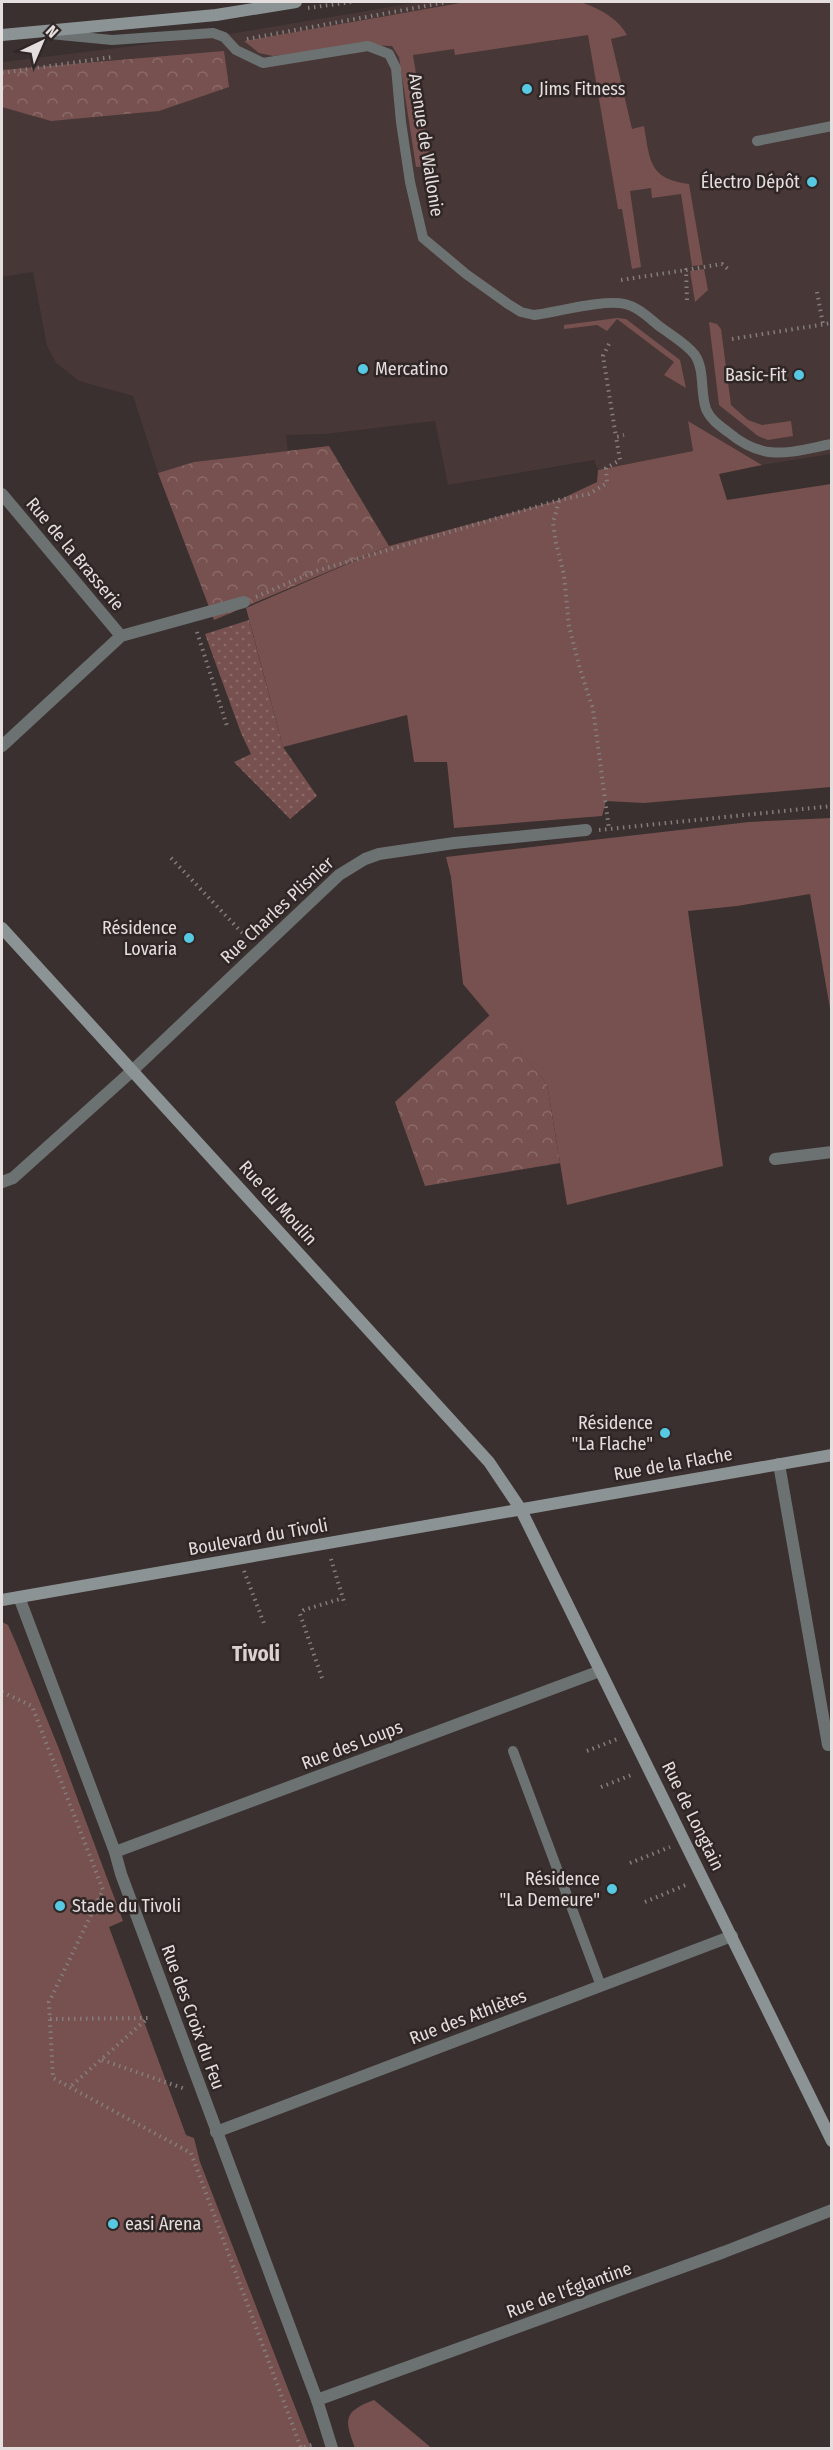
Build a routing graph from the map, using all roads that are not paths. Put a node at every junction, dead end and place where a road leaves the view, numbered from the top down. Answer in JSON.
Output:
{"nodes":[{"id":1,"x":296,"y":2,"type":"edge"},
{"id":2,"x":35,"y":33,"type":"junction"},
{"id":3,"x":2,"y":35,"type":"edge"},
{"id":4,"x":831,"y":126,"type":"edge"},
{"id":5,"x":757,"y":141,"type":"dead end"},
{"id":6,"x":831,"y":444,"type":"edge"},
{"id":7,"x":2,"y":494,"type":"edge"},
{"id":8,"x":244,"y":602,"type":"road end"},
{"id":9,"x":121,"y":636,"type":"junction"},
{"id":10,"x":2,"y":746,"type":"edge"},
{"id":11,"x":586,"y":830,"type":"dead end"},
{"id":12,"x":2,"y":928,"type":"edge"},
{"id":13,"x":132,"y":1071,"type":"junction"},
{"id":14,"x":831,"y":1152,"type":"edge"},
{"id":15,"x":775,"y":1159,"type":"dead end"},
{"id":16,"x":2,"y":1182,"type":"edge"},
{"id":17,"x":831,"y":1455,"type":"edge"},
{"id":18,"x":779,"y":1464,"type":"junction"},
{"id":19,"x":520,"y":1508,"type":"junction"},
{"id":20,"x":20,"y":1597,"type":"junction"},
{"id":21,"x":2,"y":1600,"type":"edge"},
{"id":22,"x":600,"y":1671,"type":"junction"},
{"id":23,"x":828,"y":1745,"type":"dead end"},
{"id":24,"x":513,"y":1751,"type":"dead end"},
{"id":25,"x":115,"y":1852,"type":"junction"},
{"id":26,"x":732,"y":1936,"type":"junction"},
{"id":27,"x":601,"y":1986,"type":"junction"},
{"id":28,"x":216,"y":2132,"type":"junction"},
{"id":29,"x":831,"y":2141,"type":"edge"},
{"id":30,"x":831,"y":2210,"type":"edge"},
{"id":31,"x":317,"y":2400,"type":"junction"},
{"id":32,"x":330,"y":2444,"type":"edge"}],
"edges":[{"from":1,"to":2,"type":"street","name":"Avenue de Wallonie"},
{"from":2,"to":3,"type":"street","name":"Avenue de Wallonie"},
{"from":2,"to":6,"type":"lane","name":"Avenue de Wallonie"},
{"from":4,"to":5,"type":"lane"},
{"from":7,"to":9,"type":"street","name":"Rue de la Brasserie"},
{"from":8,"to":9,"type":"street"},
{"from":9,"to":10,"type":"street"},
{"from":11,"to":13,"type":"street","name":"Rue Charles Plisnier"},
{"from":12,"to":13,"type":"street","name":"Rue du Moulin"},
{"from":13,"to":16,"type":"street","name":"Rue Charles Plisnier"},
{"from":13,"to":19,"type":"street","name":"Rue du Moulin"},
{"from":14,"to":15,"type":"street"},
{"from":17,"to":18,"type":"street","name":"Rue de la Flache"},
{"from":18,"to":19,"type":"street","name":"Rue de la Flache"},
{"from":18,"to":23,"type":"street"},
{"from":19,"to":20,"type":"street","name":"Boulevard du Tivoli"},
{"from":19,"to":22,"type":"street","name":"Rue de Longtain"},
{"from":20,"to":21,"type":"street","name":"Boulevard du Tivoli"},
{"from":20,"to":25,"type":"street","name":"Rue des Croix du Feu"},
{"from":22,"to":25,"type":"street","name":"Rue des Loups"},
{"from":22,"to":26,"type":"street","name":"Rue de Longtain"},
{"from":24,"to":27,"type":"lane"},
{"from":25,"to":28,"type":"street","name":"Rue des Croix du Feu"},
{"from":26,"to":27,"type":"street","name":"Rue des Athlètes"},
{"from":26,"to":29,"type":"street","name":"Rue de Longtain"},
{"from":27,"to":28,"type":"street","name":"Rue des Athlètes"},
{"from":28,"to":31,"type":"street","name":"Rue des Croix du Feu"},
{"from":30,"to":31,"type":"street","name":"Rue de l'Églantine"},
{"from":31,"to":32,"type":"street","name":"Rue des Croix du Feu"}]}
